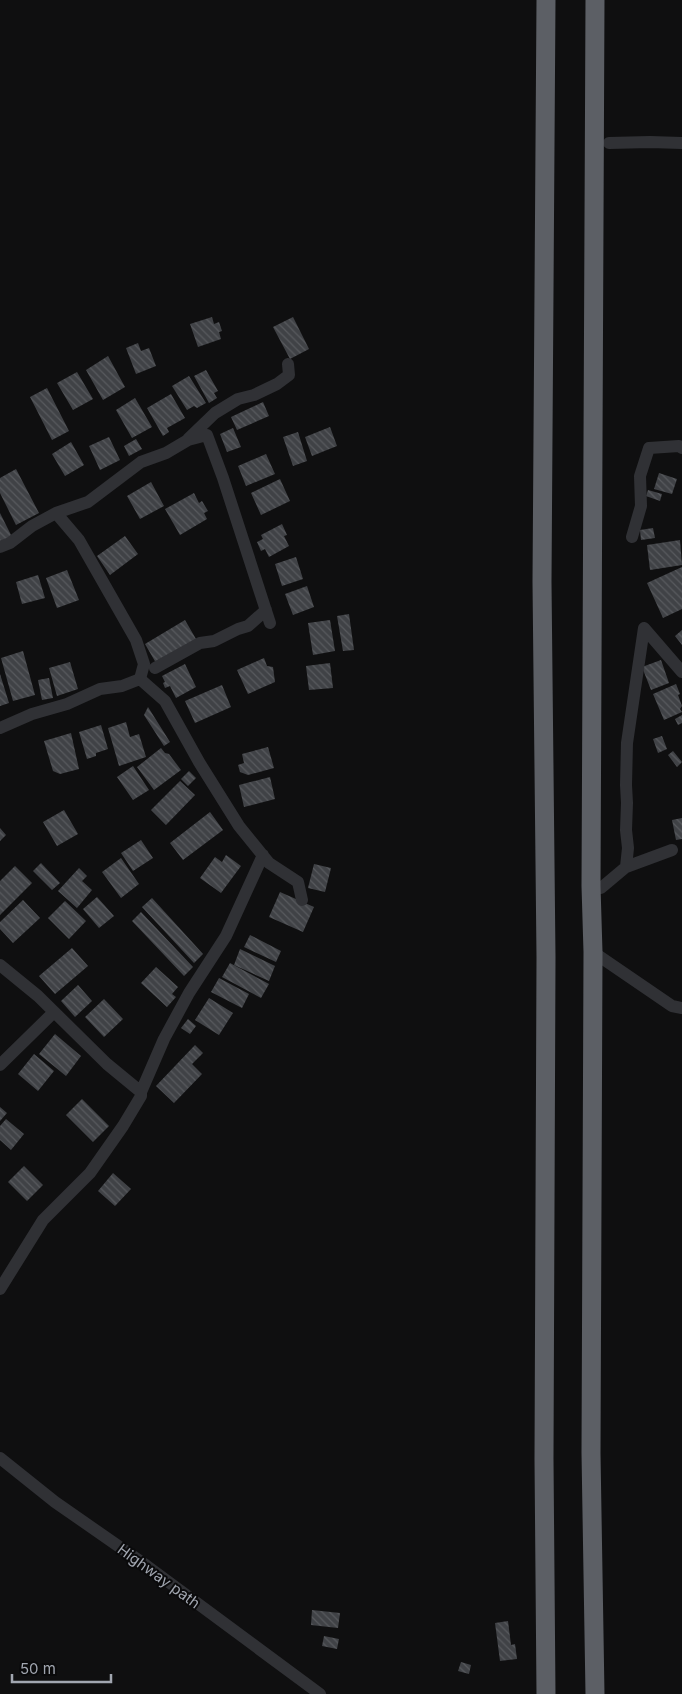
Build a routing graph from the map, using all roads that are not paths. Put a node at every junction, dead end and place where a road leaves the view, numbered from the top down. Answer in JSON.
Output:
{"nodes":[{"id":1,"x":546,"y":0,"type":"edge"},
{"id":2,"x":595,"y":0,"type":"edge"},
{"id":3,"x":609,"y":143,"type":"dead end"},
{"id":4,"x":682,"y":143,"type":"edge"},
{"id":5,"x":288,"y":364,"type":"dead end"},
{"id":6,"x":188,"y":440,"type":"junction"},
{"id":7,"x":682,"y":448,"type":"edge"},
{"id":8,"x":56,"y":513,"type":"junction"},
{"id":9,"x":632,"y":536,"type":"dead end"},
{"id":10,"x":0,"y":547,"type":"edge"},
{"id":11,"x":266,"y":610,"type":"junction"},
{"id":12,"x":270,"y":624,"type":"dead end"},
{"id":13,"x":156,"y":668,"type":"dead end"},
{"id":14,"x":682,"y":672,"type":"edge"},
{"id":15,"x":140,"y":679,"type":"junction"},
{"id":16,"x":0,"y":728,"type":"edge"},
{"id":17,"x":672,"y":850,"type":"dead end"},
{"id":18,"x":263,"y":855,"type":"junction"},
{"id":19,"x":626,"y":867,"type":"junction"},
{"id":20,"x":591,"y":886,"type":"junction"},
{"id":21,"x":302,"y":900,"type":"dead end"},
{"id":22,"x":593,"y":952,"type":"junction"},
{"id":23,"x":0,"y":965,"type":"edge"},
{"id":24,"x":682,"y":1008,"type":"edge"},
{"id":25,"x":54,"y":1012,"type":"junction"},
{"id":26,"x":0,"y":1065,"type":"edge"},
{"id":27,"x":141,"y":1092,"type":"junction"},
{"id":28,"x":0,"y":1288,"type":"edge"},
{"id":29,"x":0,"y":1458,"type":"edge"},
{"id":30,"x":320,"y":1694,"type":"edge"},
{"id":31,"x":546,"y":1694,"type":"edge"},
{"id":32,"x":595,"y":1694,"type":"edge"}],
"edges":[{"from":1,"to":31,"type":"highway"},
{"from":2,"to":20,"type":"highway"},
{"from":3,"to":4,"type":"street"},
{"from":5,"to":6,"type":"street"},
{"from":6,"to":8,"type":"street"},
{"from":6,"to":11,"type":"street"},
{"from":7,"to":9,"type":"street"},
{"from":8,"to":10,"type":"street"},
{"from":8,"to":15,"type":"street"},
{"from":11,"to":12,"type":"street"},
{"from":11,"to":13,"type":"street"},
{"from":14,"to":19,"type":"street"},
{"from":15,"to":16,"type":"street"},
{"from":15,"to":18,"type":"street"},
{"from":17,"to":19,"type":"street"},
{"from":18,"to":21,"type":"street"},
{"from":18,"to":27,"type":"street"},
{"from":19,"to":20,"type":"street"},
{"from":20,"to":22,"type":"highway"},
{"from":22,"to":24,"type":"street"},
{"from":22,"to":32,"type":"highway"},
{"from":23,"to":25,"type":"street"},
{"from":25,"to":26,"type":"street"},
{"from":25,"to":27,"type":"street"},
{"from":27,"to":28,"type":"street"},
{"from":29,"to":30,"type":"street","name":"Highway path"}]}
